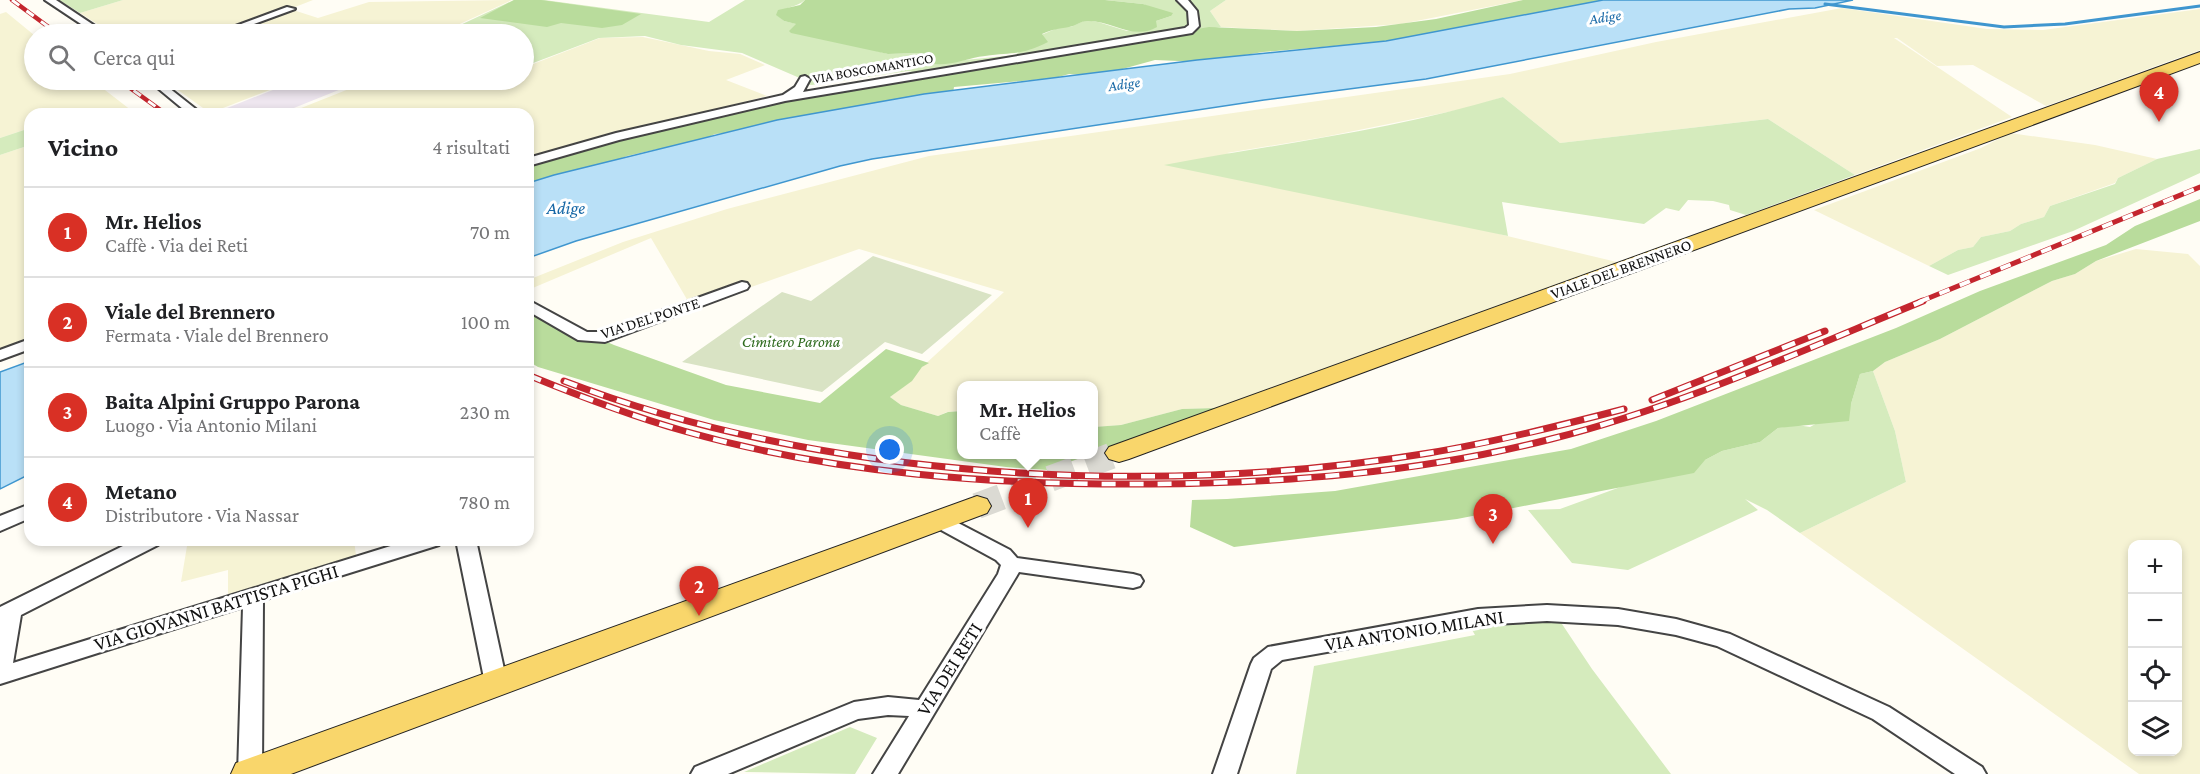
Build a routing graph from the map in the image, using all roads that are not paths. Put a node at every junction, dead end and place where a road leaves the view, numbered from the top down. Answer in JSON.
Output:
{"nodes":[{"id":1,"x":50,"y":0,"type":"edge"},
{"id":2,"x":1182,"y":0,"type":"edge"},
{"id":3,"x":290,"y":9,"type":"dead end"},
{"id":4,"x":87,"y":24,"type":"edge"},
{"id":5,"x":247,"y":24,"type":"edge"},
{"id":6,"x":2200,"y":57,"type":"edge"},
{"id":7,"x":805,"y":79,"type":"dead end"},
{"id":8,"x":166,"y":90,"type":"edge"},
{"id":9,"x":785,"y":98,"type":"junction"},
{"id":10,"x":188,"y":108,"type":"edge"},
{"id":11,"x":534,"y":160,"type":"edge"},
{"id":12,"x":742,"y":286,"type":"dead end"},
{"id":13,"x":534,"y":308,"type":"edge"},
{"id":14,"x":24,"y":346,"type":"edge"},
{"id":15,"x":0,"y":355,"type":"edge"},
{"id":16,"x":1119,"y":453,"type":"tunnel mouth"},
{"id":17,"x":977,"y":506,"type":"tunnel mouth"},
{"id":18,"x":24,"y":513,"type":"edge"},
{"id":19,"x":939,"y":520,"type":"junction"},
{"id":20,"x":0,"y":524,"type":"edge"},
{"id":21,"x":139,"y":546,"type":"edge"},
{"id":22,"x":413,"y":546,"type":"edge"},
{"id":23,"x":467,"y":546,"type":"edge"},
{"id":24,"x":1011,"y":564,"type":"junction"},
{"id":25,"x":1132,"y":581,"type":"dead end"},
{"id":26,"x":252,"y":596,"type":"junction"},
{"id":27,"x":6,"y":613,"type":"edge"},
{"id":28,"x":0,"y":674,"type":"edge"},
{"id":29,"x":496,"y":683,"type":"junction"},
{"id":30,"x":922,"y":710,"type":"junction"},
{"id":31,"x":250,"y":774,"type":"edge"},
{"id":32,"x":703,"y":774,"type":"edge"},
{"id":33,"x":885,"y":774,"type":"edge"},
{"id":34,"x":1225,"y":774,"type":"edge"},
{"id":35,"x":1974,"y":774,"type":"edge"}],
"edges":[{"from":1,"to":4,"type":"street"},
{"from":2,"to":9,"type":"street","name":"VIA BOSCOMANTICO"},
{"from":3,"to":5,"type":"street"},
{"from":6,"to":16,"type":"main road","name":"VIALE DEL BRENNERO"},
{"from":7,"to":9,"type":"street"},
{"from":8,"to":10,"type":"street"},
{"from":9,"to":11,"type":"street","name":"VIA BOSCOMANTICO"},
{"from":12,"to":13,"type":"street","name":"VIA DEL PONTE"},
{"from":14,"to":15,"type":"street"},
{"from":17,"to":19,"type":"main road"},
{"from":18,"to":20,"type":"street"},
{"from":19,"to":24,"type":"street"},
{"from":19,"to":29,"type":"main road"},
{"from":21,"to":27,"type":"street"},
{"from":22,"to":26,"type":"street","name":"VIA GIOVANNI BATTISTA PIGHI"},
{"from":23,"to":29,"type":"street"},
{"from":24,"to":25,"type":"street"},
{"from":24,"to":30,"type":"street","name":"VIA DEI RETI"},
{"from":26,"to":28,"type":"street","name":"VIA GIOVANNI BATTISTA PIGHI"},
{"from":26,"to":31,"type":"street"},
{"from":27,"to":28,"type":"street"},
{"from":29,"to":31,"type":"main road"},
{"from":30,"to":32,"type":"street"},
{"from":30,"to":33,"type":"street","name":"VIA DEI RETI"},
{"from":34,"to":35,"type":"street","name":"VIA ANTONIO MILANI"}]}
